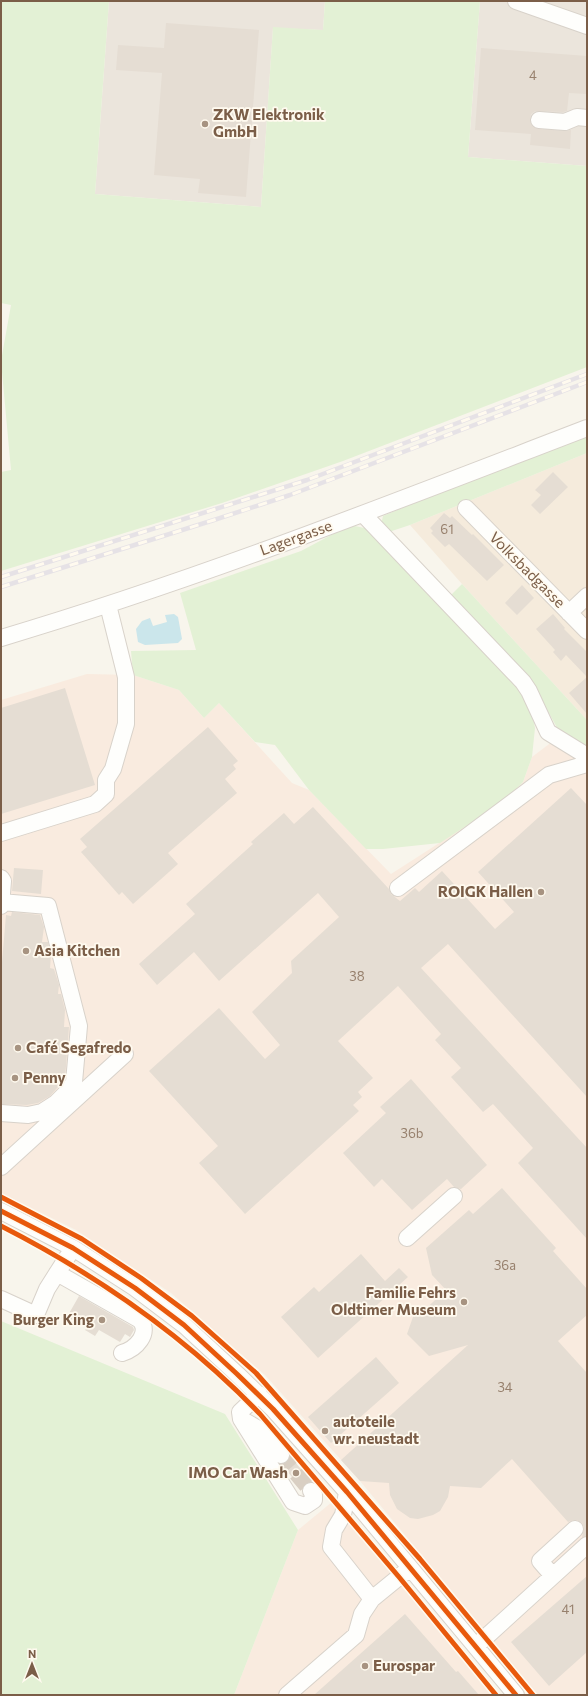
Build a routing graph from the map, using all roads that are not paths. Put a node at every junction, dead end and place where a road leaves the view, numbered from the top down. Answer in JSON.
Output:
{"nodes":[{"id":1,"x":516,"y":1,"type":"edge"},
{"id":2,"x":587,"y":26,"type":"edge"},
{"id":3,"x":587,"y":118,"type":"edge"},
{"id":4,"x":539,"y":120,"type":"dead end"},
{"id":5,"x":587,"y":428,"type":"edge"},
{"id":6,"x":466,"y":508,"type":"dead end"},
{"id":7,"x":363,"y":514,"type":"junction"},
{"id":8,"x":587,"y":596,"type":"edge"},
{"id":9,"x":108,"y":605,"type":"junction"},
{"id":10,"x":570,"y":613,"type":"junction"},
{"id":11,"x":587,"y":631,"type":"edge"},
{"id":12,"x":1,"y":638,"type":"edge"},
{"id":13,"x":587,"y":756,"type":"edge"},
{"id":14,"x":587,"y":764,"type":"edge"},
{"id":15,"x":1,"y":833,"type":"edge"},
{"id":16,"x":1,"y":878,"type":"edge"},
{"id":17,"x":398,"y":888,"type":"dead end"},
{"id":18,"x":1,"y":902,"type":"edge"},
{"id":19,"x":1,"y":906,"type":"edge"},
{"id":20,"x":125,"y":1054,"type":"dead end"},
{"id":21,"x":1,"y":1113,"type":"edge"},
{"id":22,"x":1,"y":1167,"type":"edge"},
{"id":23,"x":454,"y":1196,"type":"dead end"},
{"id":24,"x":1,"y":1211,"type":"edge"},
{"id":25,"x":407,"y":1238,"type":"dead end"},
{"id":26,"x":72,"y":1248,"type":"junction"},
{"id":27,"x":57,"y":1273,"type":"junction"},
{"id":28,"x":1,"y":1299,"type":"edge"},
{"id":29,"x":122,"y":1353,"type":"dead end"},
{"id":30,"x":259,"y":1394,"type":"junction"},
{"id":31,"x":241,"y":1419,"type":"junction"},
{"id":32,"x":281,"y":1455,"type":"tunnel mouth"},
{"id":33,"x":311,"y":1490,"type":"dead end"},
{"id":34,"x":347,"y":1492,"type":"junction"},
{"id":35,"x":575,"y":1529,"type":"dead end"},
{"id":36,"x":587,"y":1545,"type":"edge"},
{"id":37,"x":410,"y":1568,"type":"junction"},
{"id":38,"x":553,"y":1576,"type":"junction"},
{"id":39,"x":372,"y":1599,"type":"junction"},
{"id":40,"x":476,"y":1646,"type":"junction"},
{"id":41,"x":287,"y":1695,"type":"edge"},
{"id":42,"x":516,"y":1695,"type":"edge"}],
"edges":[{"from":1,"to":2,"type":"street"},
{"from":3,"to":4,"type":"street"},
{"from":5,"to":7,"type":"street","name":"Lagergasse"},
{"from":6,"to":10,"type":"street","name":"Volksbadgasse"},
{"from":7,"to":9,"type":"street","name":"Lagergasse"},
{"from":7,"to":13,"type":"street"},
{"from":8,"to":10,"type":"street"},
{"from":9,"to":12,"type":"street","name":"Lagergasse"},
{"from":9,"to":15,"type":"street"},
{"from":10,"to":11,"type":"street","name":"Volksbadgasse"},
{"from":14,"to":17,"type":"street"},
{"from":16,"to":18,"type":"street"},
{"from":18,"to":19,"type":"street"},
{"from":18,"to":21,"type":"street"},
{"from":20,"to":22,"type":"street"},
{"from":23,"to":25,"type":"street"},
{"from":24,"to":26,"type":"street"},
{"from":26,"to":27,"type":"street"},
{"from":26,"to":30,"type":"street"},
{"from":27,"to":28,"type":"street"},
{"from":27,"to":29,"type":"street"},
{"from":30,"to":31,"type":"street"},
{"from":30,"to":34,"type":"street"},
{"from":31,"to":32,"type":"street"},
{"from":31,"to":33,"type":"street"},
{"from":34,"to":37,"type":"street"},
{"from":34,"to":39,"type":"street"},
{"from":35,"to":38,"type":"street"},
{"from":36,"to":38,"type":"street"},
{"from":37,"to":39,"type":"street"},
{"from":37,"to":40,"type":"street"},
{"from":38,"to":40,"type":"street"},
{"from":39,"to":41,"type":"street"},
{"from":40,"to":42,"type":"street"}]}
